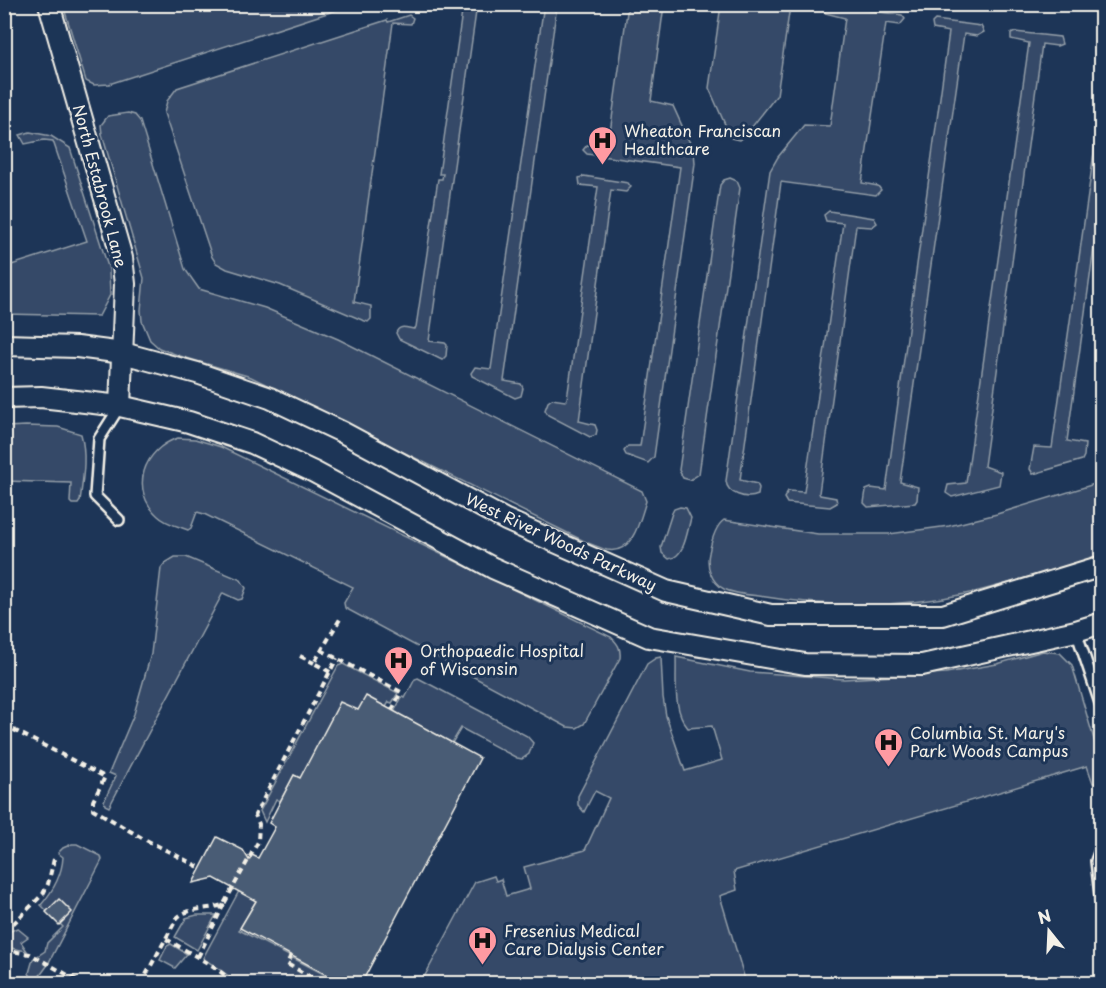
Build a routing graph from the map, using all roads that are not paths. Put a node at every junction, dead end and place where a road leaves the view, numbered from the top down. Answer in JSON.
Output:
{"nodes":[{"id":1,"x":49,"y":4,"type":"edge"},
{"id":2,"x":4,"y":345,"type":"edge"},
{"id":3,"x":123,"y":353,"type":"junction"},
{"id":4,"x":4,"y":398,"type":"edge"},
{"id":5,"x":120,"y":406,"type":"junction"},
{"id":6,"x":119,"y":520,"type":"dead end"},
{"id":7,"x":1101,"y":566,"type":"edge"},
{"id":8,"x":1101,"y":623,"type":"edge"},
{"id":9,"x":1076,"y":631,"type":"junction"},
{"id":10,"x":1101,"y":709,"type":"edge"},
{"id":11,"x":1101,"y":845,"type":"edge"},
{"id":12,"x":1100,"y":889,"type":"edge"},
{"id":13,"x":1101,"y":912,"type":"edge"}],
"edges":[{"from":1,"to":3,"type":"street","name":"North Estabrook Lane"},
{"from":2,"to":3,"type":"street","name":"West River Woods Parkway"},
{"from":3,"to":5,"type":"street","name":"North Estabrook Lane"},
{"from":3,"to":7,"type":"street","name":"West River Woods Parkway"},
{"from":4,"to":5,"type":"street"},
{"from":5,"to":6,"type":"lane"},
{"from":5,"to":9,"type":"street"},
{"from":8,"to":9,"type":"street"},
{"from":9,"to":10,"type":"lane"},
{"from":11,"to":12,"type":"lane"},
{"from":12,"to":13,"type":"lane"}]}
